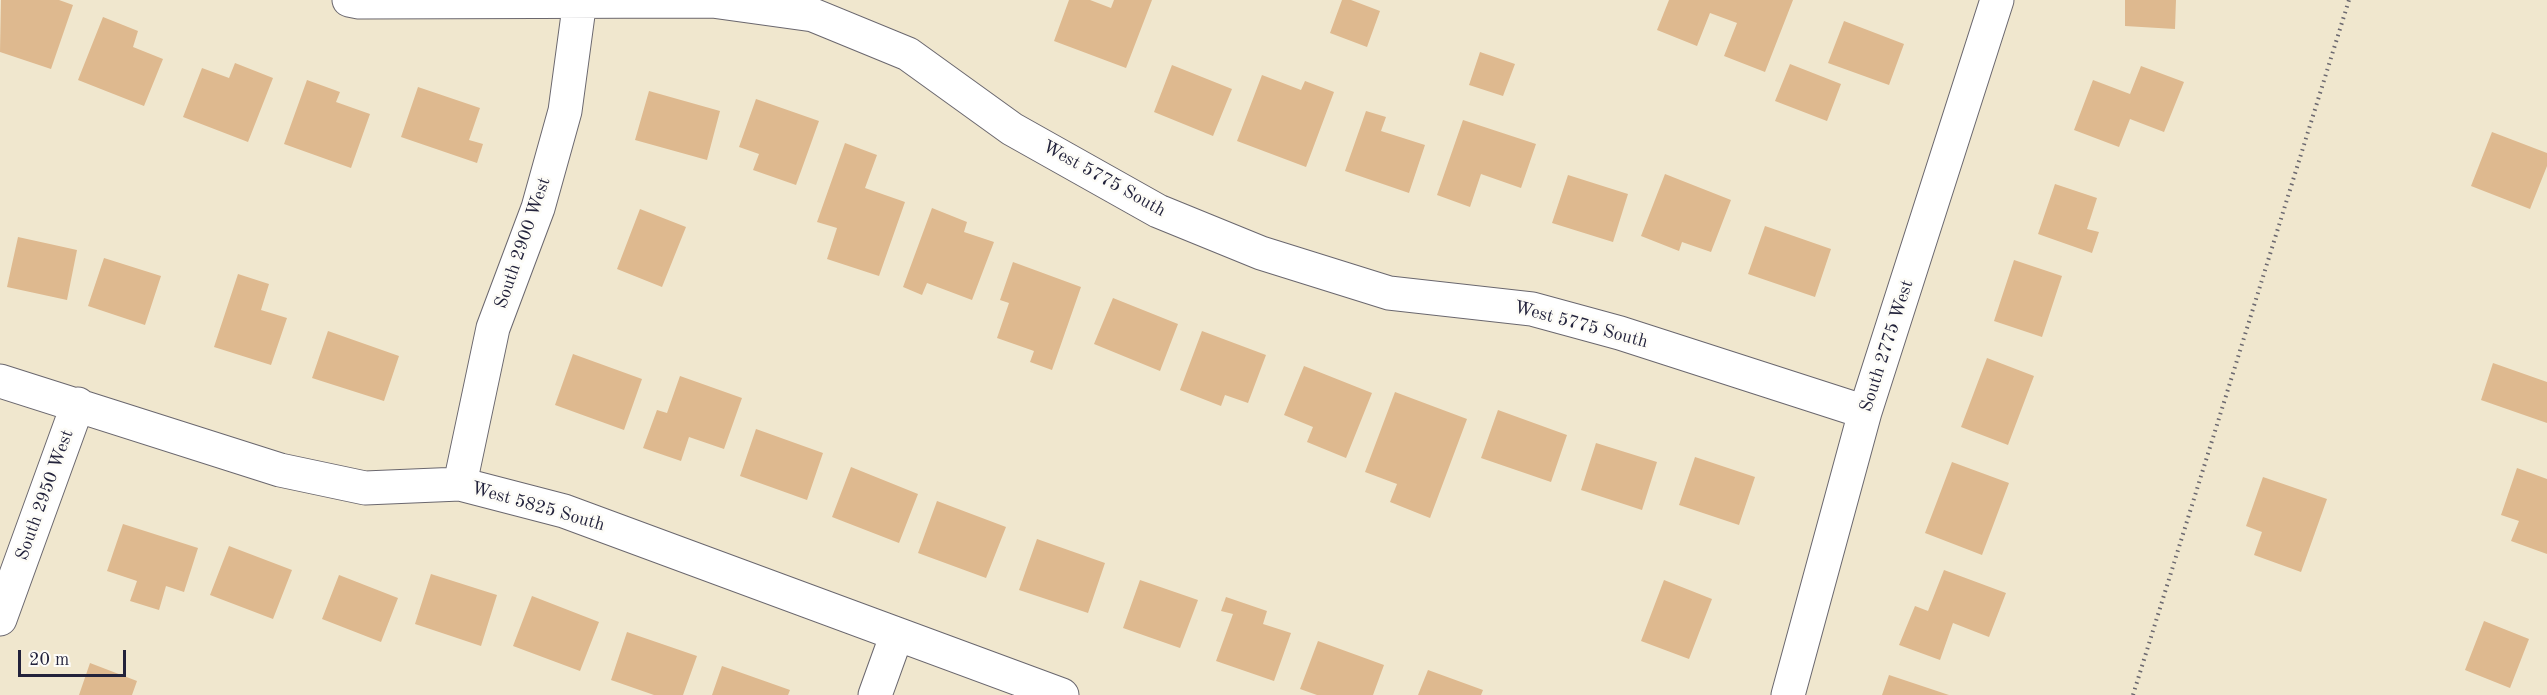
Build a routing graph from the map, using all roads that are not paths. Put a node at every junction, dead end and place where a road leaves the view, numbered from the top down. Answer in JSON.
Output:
{"nodes":[{"id":1,"x":349,"y":0,"type":"edge"},
{"id":2,"x":1997,"y":0,"type":"edge"},
{"id":3,"x":580,"y":1,"type":"edge"},
{"id":4,"x":0,"y":381,"type":"edge"},
{"id":5,"x":78,"y":404,"type":"junction"},
{"id":6,"x":1865,"y":412,"type":"junction"},
{"id":7,"x":460,"y":484,"type":"junction"},
{"id":8,"x":0,"y":619,"type":"edge"},
{"id":9,"x":897,"y":634,"type":"junction"},
{"id":10,"x":875,"y":695,"type":"edge"},
{"id":11,"x":1062,"y":695,"type":"edge"},
{"id":12,"x":1788,"y":695,"type":"edge"}],
"edges":[{"from":1,"to":3,"type":"street","name":"West 5775 South"},
{"from":2,"to":6,"type":"street","name":"South 2775 West"},
{"from":3,"to":6,"type":"street","name":"West 5775 South"},
{"from":3,"to":7,"type":"street","name":"South 2900 West"},
{"from":4,"to":5,"type":"street","name":"West 5825 South"},
{"from":5,"to":7,"type":"street","name":"West 5825 South"},
{"from":5,"to":8,"type":"street","name":"South 2950 West"},
{"from":6,"to":12,"type":"street","name":"South 2775 West"},
{"from":7,"to":9,"type":"street","name":"West 5825 South"},
{"from":9,"to":10,"type":"street"},
{"from":9,"to":11,"type":"street","name":"West 5825 South"}]}
